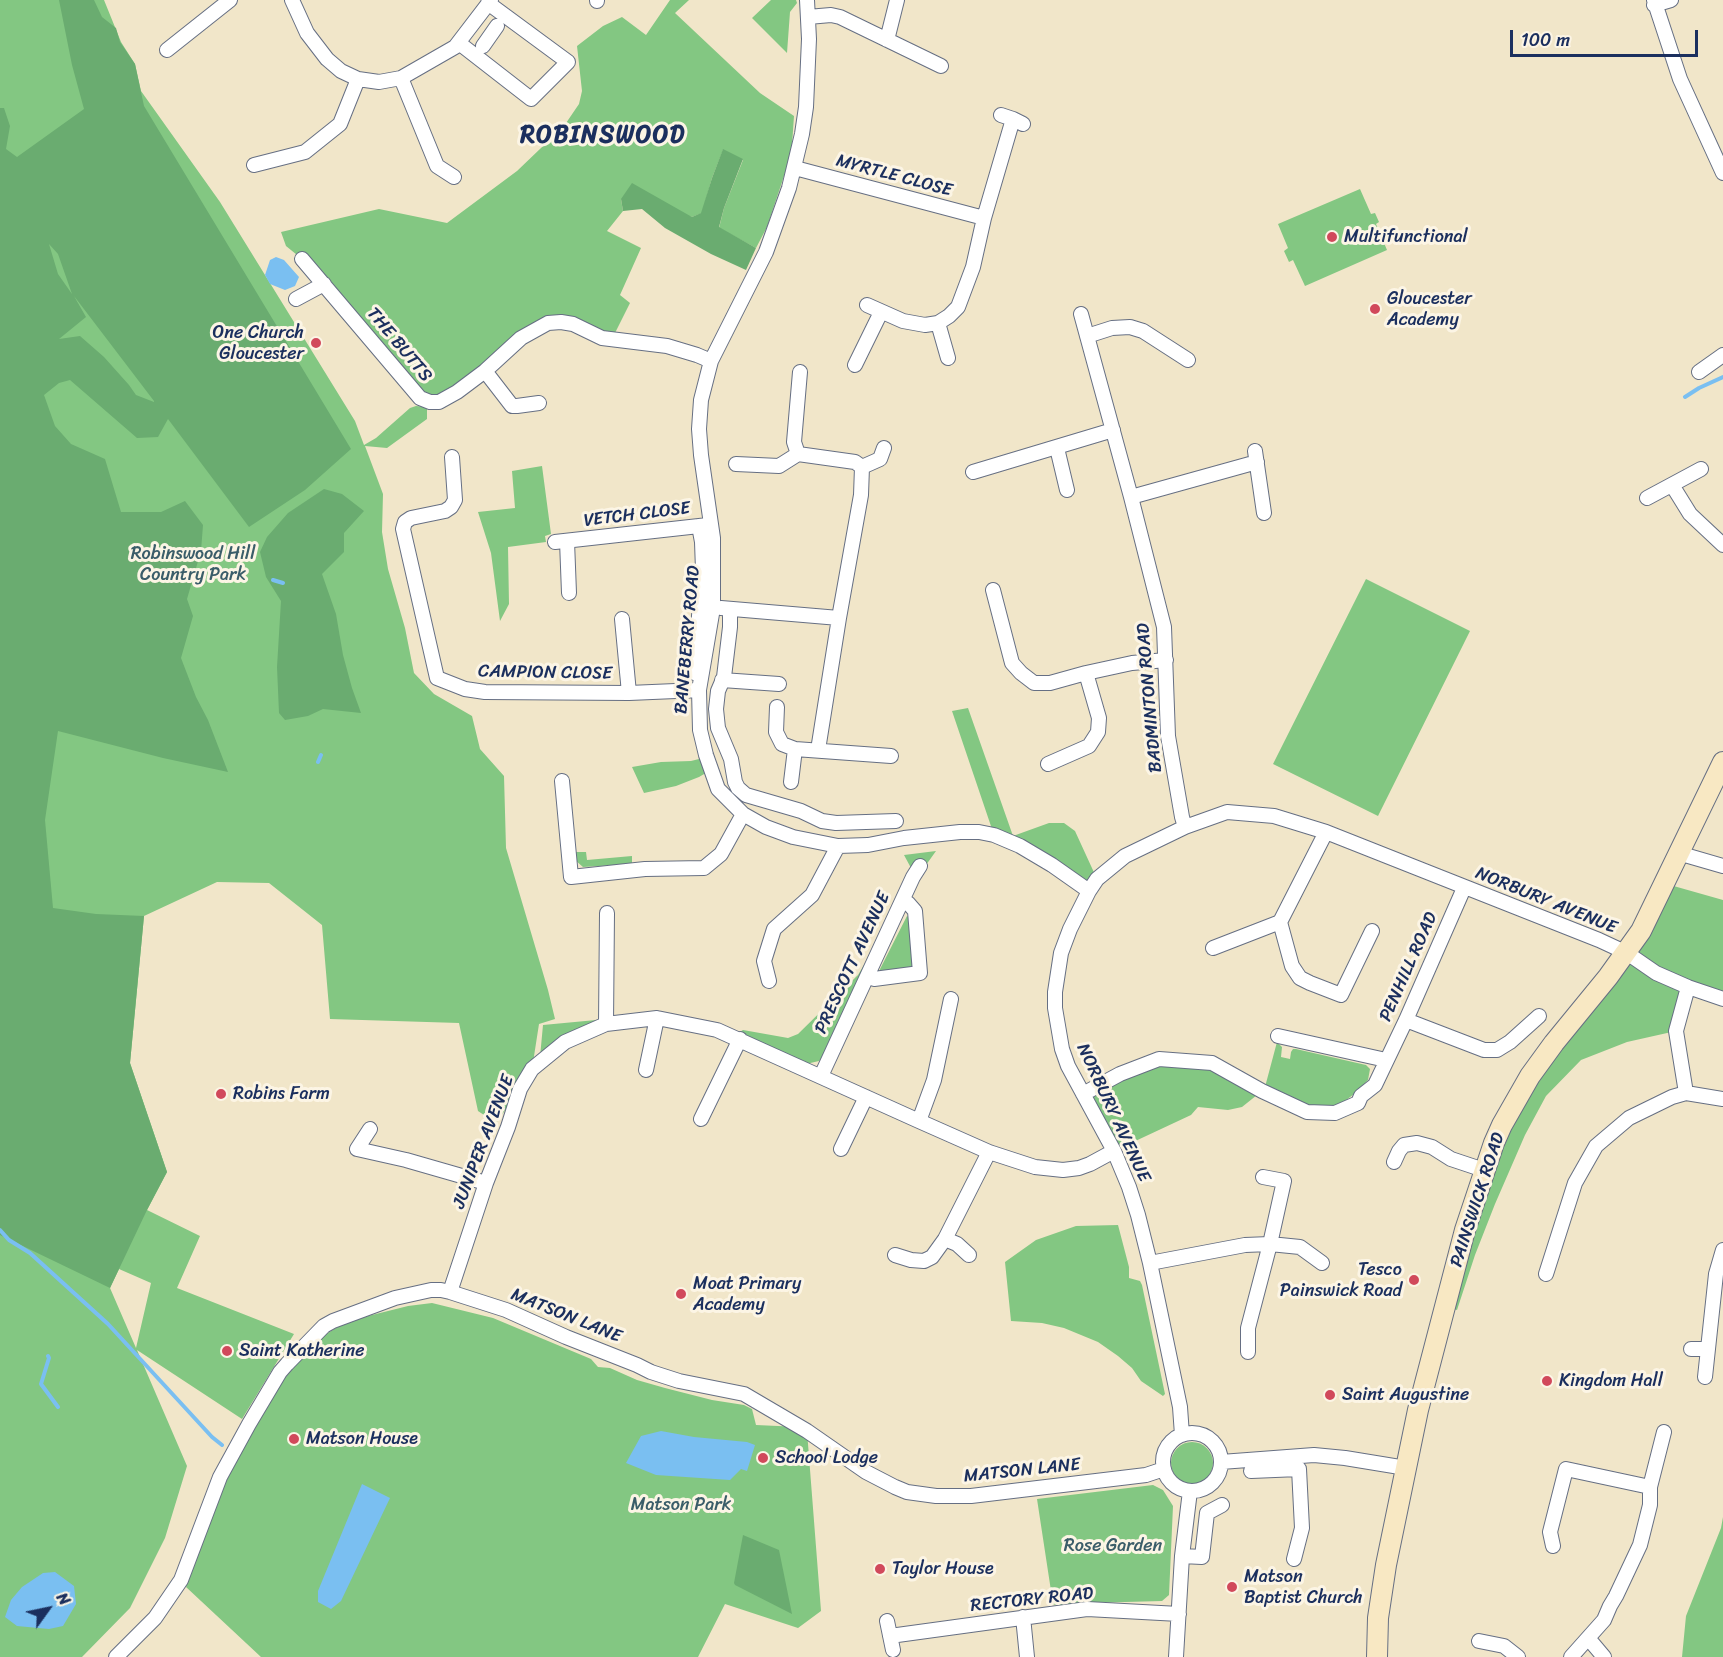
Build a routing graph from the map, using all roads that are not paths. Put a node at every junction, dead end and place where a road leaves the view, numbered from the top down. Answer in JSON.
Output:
{"nodes":[{"id":1,"x":230,"y":0,"type":"edge"},
{"id":2,"x":292,"y":0,"type":"edge"},
{"id":3,"x":807,"y":0,"type":"edge"},
{"id":4,"x":897,"y":0,"type":"edge"},
{"id":5,"x":1671,"y":0,"type":"edge"},
{"id":6,"x":490,"y":2,"type":"edge"},
{"id":7,"x":1654,"y":3,"type":"edge"},
{"id":8,"x":808,"y":17,"type":"junction"},
{"id":9,"x":472,"y":25,"type":"junction"},
{"id":10,"x":490,"y":37,"type":"dead end"},
{"id":11,"x":887,"y":40,"type":"junction"},
{"id":12,"x":459,"y":43,"type":"junction"},
{"id":13,"x":167,"y":50,"type":"dead end"},
{"id":14,"x":941,"y":66,"type":"dead end"},
{"id":15,"x":401,"y":78,"type":"junction"},
{"id":16,"x":358,"y":79,"type":"junction"},
{"id":17,"x":1012,"y":119,"type":"dead end"},
{"id":18,"x":254,"y":165,"type":"dead end"},
{"id":19,"x":795,"y":168,"type":"junction"},
{"id":20,"x":1723,"y":173,"type":"edge"},
{"id":21,"x":454,"y":177,"type":"dead end"},
{"id":22,"x":984,"y":218,"type":"junction"},
{"id":23,"x":302,"y":259,"type":"dead end"},
{"id":24,"x":324,"y":284,"type":"junction"},
{"id":25,"x":296,"y":299,"type":"dead end"},
{"id":26,"x":867,"y":305,"type":"dead end"},
{"id":27,"x":880,"y":312,"type":"junction"},
{"id":28,"x":1081,"y":314,"type":"dead end"},
{"id":29,"x":938,"y":323,"type":"junction"},
{"id":30,"x":1087,"y":336,"type":"junction"},
{"id":31,"x":1723,"y":355,"type":"edge"},
{"id":32,"x":948,"y":358,"type":"dead end"},
{"id":33,"x":1188,"y":360,"type":"dead end"},
{"id":34,"x":711,"y":361,"type":"junction"},
{"id":35,"x":855,"y":365,"type":"dead end"},
{"id":36,"x":485,"y":371,"type":"junction"},
{"id":37,"x":801,"y":372,"type":"dead end"},
{"id":38,"x":1699,"y":372,"type":"dead end"},
{"id":39,"x":539,"y":403,"type":"dead end"},
{"id":40,"x":1113,"y":430,"type":"junction"},
{"id":41,"x":884,"y":448,"type":"dead end"},
{"id":42,"x":1057,"y":448,"type":"junction"},
{"id":43,"x":798,"y":454,"type":"junction"},
{"id":44,"x":452,"y":457,"type":"dead end"},
{"id":45,"x":736,"y":464,"type":"dead end"},
{"id":46,"x":862,"y":467,"type":"junction"},
{"id":47,"x":1701,"y":470,"type":"dead end"},
{"id":48,"x":973,"y":472,"type":"dead end"},
{"id":49,"x":1672,"y":485,"type":"junction"},
{"id":50,"x":1067,"y":490,"type":"dead end"},
{"id":51,"x":1131,"y":497,"type":"junction"},
{"id":52,"x":1647,"y":498,"type":"dead end"},
{"id":53,"x":1264,"y":513,"type":"dead end"},
{"id":54,"x":705,"y":525,"type":"junction"},
{"id":55,"x":1723,"y":545,"type":"edge"},
{"id":56,"x":993,"y":590,"type":"dead end"},
{"id":57,"x":570,"y":594,"type":"dead end"},
{"id":58,"x":713,"y":608,"type":"junction"},
{"id":59,"x":730,"y":609,"type":"junction"},
{"id":60,"x":839,"y":618,"type":"junction"},
{"id":61,"x":622,"y":619,"type":"dead end"},
{"id":62,"x":1166,"y":660,"type":"junction"},
{"id":63,"x":1086,"y":673,"type":"junction"},
{"id":64,"x":722,"y":680,"type":"junction"},
{"id":65,"x":779,"y":684,"type":"dead end"},
{"id":66,"x":695,"y":690,"type":"junction"},
{"id":67,"x":629,"y":693,"type":"junction"},
{"id":68,"x":777,"y":707,"type":"dead end"},
{"id":69,"x":795,"y":749,"type":"junction"},
{"id":70,"x":818,"y":750,"type":"junction"},
{"id":71,"x":891,"y":756,"type":"dead end"},
{"id":72,"x":1723,"y":762,"type":"edge"},
{"id":73,"x":1048,"y":764,"type":"dead end"},
{"id":74,"x":562,"y":780,"type":"dead end"},
{"id":75,"x":791,"y":782,"type":"dead end"},
{"id":76,"x":743,"y":814,"type":"junction"},
{"id":77,"x":896,"y":821,"type":"dead end"},
{"id":78,"x":1185,"y":827,"type":"junction"},
{"id":79,"x":1326,"y":832,"type":"junction"},
{"id":80,"x":838,"y":846,"type":"junction"},
{"id":81,"x":1678,"y":854,"type":"junction"},
{"id":82,"x":920,"y":866,"type":"dead end"},
{"id":83,"x":1723,"y":866,"type":"edge"},
{"id":84,"x":1464,"y":888,"type":"junction"},
{"id":85,"x":1089,"y":891,"type":"junction"},
{"id":86,"x":908,"y":903,"type":"dead end"},
{"id":87,"x":607,"y":913,"type":"dead end"},
{"id":88,"x":1280,"y":922,"type":"junction"},
{"id":89,"x":1372,"y":931,"type":"dead end"},
{"id":90,"x":1213,"y":948,"type":"dead end"},
{"id":91,"x":1627,"y":953,"type":"junction"},
{"id":92,"x":874,"y":979,"type":"dead end"},
{"id":93,"x":769,"y":981,"type":"dead end"},
{"id":94,"x":1688,"y":987,"type":"junction"},
{"id":95,"x":951,"y":999,"type":"dead end"},
{"id":96,"x":1723,"y":999,"type":"edge"},
{"id":97,"x":1539,"y":1016,"type":"dead end"},
{"id":98,"x":657,"y":1018,"type":"junction"},
{"id":99,"x":1406,"y":1020,"type":"junction"},
{"id":100,"x":606,"y":1024,"type":"junction"},
{"id":101,"x":1278,"y":1035,"type":"dead end"},
{"id":102,"x":740,"y":1039,"type":"junction"},
{"id":103,"x":1386,"y":1060,"type":"junction"},
{"id":104,"x":646,"y":1070,"type":"dead end"},
{"id":105,"x":821,"y":1076,"type":"junction"},
{"id":106,"x":1686,"y":1092,"type":"junction"},
{"id":107,"x":1083,"y":1094,"type":"junction"},
{"id":108,"x":866,"y":1097,"type":"junction"},
{"id":109,"x":1723,"y":1099,"type":"edge"},
{"id":110,"x":702,"y":1119,"type":"dead end"},
{"id":111,"x":919,"y":1121,"type":"junction"},
{"id":112,"x":370,"y":1129,"type":"dead end"},
{"id":113,"x":841,"y":1149,"type":"dead end"},
{"id":114,"x":1114,"y":1151,"type":"junction"},
{"id":115,"x":989,"y":1152,"type":"junction"},
{"id":116,"x":1394,"y":1162,"type":"dead end"},
{"id":117,"x":1484,"y":1170,"type":"junction"},
{"id":118,"x":1263,"y":1177,"type":"dead end"},
{"id":119,"x":486,"y":1183,"type":"junction"},
{"id":120,"x":945,"y":1239,"type":"junction"},
{"id":121,"x":1270,"y":1244,"type":"junction"},
{"id":122,"x":1723,"y":1250,"type":"edge"},
{"id":123,"x":895,"y":1255,"type":"dead end"},
{"id":124,"x":969,"y":1255,"type":"dead end"},
{"id":125,"x":1150,"y":1263,"type":"junction"},
{"id":126,"x":1322,"y":1263,"type":"dead end"},
{"id":127,"x":1546,"y":1274,"type":"dead end"},
{"id":128,"x":450,"y":1292,"type":"junction"},
{"id":129,"x":1691,"y":1349,"type":"dead end"},
{"id":130,"x":1708,"y":1349,"type":"junction"},
{"id":131,"x":1248,"y":1352,"type":"dead end"},
{"id":132,"x":1705,"y":1377,"type":"dead end"},
{"id":133,"x":1664,"y":1432,"type":"dead end"},
{"id":134,"x":1182,"y":1435,"type":"junction"},
{"id":135,"x":1290,"y":1457,"type":"junction"},
{"id":136,"x":1221,"y":1462,"type":"junction"},
{"id":137,"x":1406,"y":1468,"type":"junction"},
{"id":138,"x":1164,"y":1469,"type":"junction"},
{"id":139,"x":1299,"y":1469,"type":"junction"},
{"id":140,"x":1251,"y":1471,"type":"dead end"},
{"id":141,"x":1650,"y":1487,"type":"junction"},
{"id":142,"x":1190,"y":1491,"type":"junction"},
{"id":143,"x":1222,"y":1505,"type":"dead end"},
{"id":144,"x":1553,"y":1546,"type":"dead end"},
{"id":145,"x":1182,"y":1556,"type":"junction"},
{"id":146,"x":1294,"y":1559,"type":"dead end"},
{"id":147,"x":1179,"y":1614,"type":"junction"},
{"id":148,"x":1023,"y":1617,"type":"junction"},
{"id":149,"x":887,"y":1621,"type":"dead end"},
{"id":150,"x":891,"y":1636,"type":"junction"},
{"id":151,"x":1588,"y":1638,"type":"junction"},
{"id":152,"x":1478,"y":1644,"type":"dead end"},
{"id":153,"x":893,"y":1650,"type":"dead end"},
{"id":154,"x":116,"y":1657,"type":"edge"},
{"id":155,"x":1027,"y":1657,"type":"edge"},
{"id":156,"x":1176,"y":1657,"type":"edge"},
{"id":157,"x":1377,"y":1657,"type":"edge"},
{"id":158,"x":1518,"y":1657,"type":"edge"},
{"id":159,"x":1571,"y":1657,"type":"edge"},
{"id":160,"x":1604,"y":1657,"type":"edge"}],
"edges":[{"from":1,"to":13,"type":"street"},
{"from":2,"to":16,"type":"street"},
{"from":3,"to":8,"type":"street","name":"BANEBERRY ROAD"},
{"from":4,"to":11,"type":"street"},
{"from":5,"to":7,"type":"street"},
{"from":6,"to":9,"type":"street"},
{"from":6,"to":12,"type":"street"},
{"from":7,"to":20,"type":"street"},
{"from":8,"to":11,"type":"street"},
{"from":8,"to":19,"type":"street","name":"BANEBERRY ROAD"},
{"from":9,"to":10,"type":"street"},
{"from":9,"to":12,"type":"street"},
{"from":11,"to":14,"type":"street"},
{"from":12,"to":15,"type":"street"},
{"from":15,"to":16,"type":"street"},
{"from":15,"to":21,"type":"street"},
{"from":16,"to":18,"type":"street"},
{"from":17,"to":22,"type":"street"},
{"from":19,"to":22,"type":"street","name":"MYRTLE CLOSE"},
{"from":19,"to":34,"type":"street","name":"BANEBERRY ROAD"},
{"from":22,"to":29,"type":"street"},
{"from":23,"to":24,"type":"street","name":"THE BUTTS"},
{"from":24,"to":25,"type":"street"},
{"from":24,"to":36,"type":"street","name":"THE BUTTS"},
{"from":26,"to":27,"type":"street"},
{"from":27,"to":29,"type":"street"},
{"from":27,"to":35,"type":"street"},
{"from":28,"to":30,"type":"street","name":"BADMINTON ROAD"},
{"from":29,"to":32,"type":"street"},
{"from":30,"to":33,"type":"street"},
{"from":30,"to":40,"type":"street","name":"BADMINTON ROAD"},
{"from":31,"to":38,"type":"street"},
{"from":34,"to":36,"type":"street","name":"THE BUTTS"},
{"from":34,"to":54,"type":"street","name":"BANEBERRY ROAD"},
{"from":36,"to":39,"type":"street"},
{"from":37,"to":43,"type":"street"},
{"from":40,"to":42,"type":"street"},
{"from":40,"to":51,"type":"street","name":"BADMINTON ROAD"},
{"from":41,"to":46,"type":"street"},
{"from":42,"to":48,"type":"street"},
{"from":42,"to":50,"type":"street"},
{"from":43,"to":45,"type":"street"},
{"from":43,"to":46,"type":"street"},
{"from":44,"to":67,"type":"street","name":"CAMPION CLOSE"},
{"from":46,"to":60,"type":"street"},
{"from":47,"to":49,"type":"street"},
{"from":49,"to":52,"type":"street"},
{"from":49,"to":55,"type":"street"},
{"from":51,"to":53,"type":"street"},
{"from":51,"to":62,"type":"street","name":"BADMINTON ROAD"},
{"from":54,"to":57,"type":"street","name":"VETCH CLOSE"},
{"from":54,"to":58,"type":"street","name":"BANEBERRY ROAD"},
{"from":54,"to":66,"type":"street"},
{"from":56,"to":63,"type":"street"},
{"from":58,"to":59,"type":"street"},
{"from":58,"to":66,"type":"street","name":"BANEBERRY ROAD"},
{"from":59,"to":60,"type":"street"},
{"from":59,"to":64,"type":"street"},
{"from":60,"to":70,"type":"street"},
{"from":61,"to":67,"type":"street"},
{"from":62,"to":63,"type":"street"},
{"from":62,"to":78,"type":"street","name":"BADMINTON ROAD"},
{"from":63,"to":73,"type":"street"},
{"from":64,"to":65,"type":"street"},
{"from":64,"to":77,"type":"street"},
{"from":66,"to":67,"type":"street","name":"CAMPION CLOSE"},
{"from":66,"to":76,"type":"street","name":"BANEBERRY ROAD"},
{"from":68,"to":69,"type":"street"},
{"from":69,"to":70,"type":"street"},
{"from":69,"to":75,"type":"street"},
{"from":70,"to":71,"type":"street"},
{"from":72,"to":81,"type":"main road","name":"PAINSWICK ROAD"},
{"from":74,"to":76,"type":"street"},
{"from":76,"to":80,"type":"street","name":"BANEBERRY ROAD"},
{"from":78,"to":79,"type":"street","name":"NORBURY AVENUE"},
{"from":78,"to":85,"type":"street","name":"NORBURY AVENUE"},
{"from":79,"to":84,"type":"street","name":"NORBURY AVENUE"},
{"from":79,"to":88,"type":"street"},
{"from":80,"to":85,"type":"street","name":"BANEBERRY ROAD"},
{"from":80,"to":93,"type":"street"},
{"from":81,"to":83,"type":"street"},
{"from":81,"to":91,"type":"main road","name":"PAINSWICK ROAD"},
{"from":82,"to":105,"type":"street","name":"PRESCOTT AVENUE"},
{"from":84,"to":91,"type":"street","name":"NORBURY AVENUE"},
{"from":84,"to":99,"type":"street","name":"PENHILL ROAD"},
{"from":85,"to":107,"type":"street","name":"NORBURY AVENUE"},
{"from":86,"to":92,"type":"street"},
{"from":87,"to":100,"type":"street"},
{"from":88,"to":89,"type":"street"},
{"from":88,"to":90,"type":"street"},
{"from":91,"to":94,"type":"street","name":"NORBURY AVENUE"},
{"from":91,"to":117,"type":"main road","name":"PAINSWICK ROAD"},
{"from":94,"to":96,"type":"street","name":"NORBURY AVENUE"},
{"from":94,"to":106,"type":"street"},
{"from":95,"to":111,"type":"street"},
{"from":97,"to":99,"type":"street"},
{"from":98,"to":100,"type":"street","name":"JUNIPER AVENUE"},
{"from":98,"to":102,"type":"street","name":"JUNIPER AVENUE"},
{"from":98,"to":104,"type":"street"},
{"from":99,"to":103,"type":"street","name":"PENHILL ROAD"},
{"from":100,"to":119,"type":"street","name":"JUNIPER AVENUE"},
{"from":101,"to":103,"type":"street"},
{"from":102,"to":105,"type":"street","name":"JUNIPER AVENUE"},
{"from":102,"to":110,"type":"street"},
{"from":103,"to":107,"type":"street","name":"PENHILL ROAD"},
{"from":105,"to":108,"type":"street","name":"JUNIPER AVENUE"},
{"from":106,"to":109,"type":"street"},
{"from":106,"to":127,"type":"street"},
{"from":107,"to":114,"type":"street","name":"NORBURY AVENUE"},
{"from":108,"to":111,"type":"street","name":"JUNIPER AVENUE"},
{"from":108,"to":113,"type":"street"},
{"from":111,"to":115,"type":"street","name":"JUNIPER AVENUE"},
{"from":112,"to":119,"type":"street"},
{"from":114,"to":115,"type":"street","name":"JUNIPER AVENUE"},
{"from":114,"to":125,"type":"street","name":"NORBURY AVENUE"},
{"from":115,"to":120,"type":"street"},
{"from":116,"to":117,"type":"street"},
{"from":117,"to":137,"type":"main road","name":"PAINSWICK ROAD"},
{"from":118,"to":121,"type":"street"},
{"from":119,"to":128,"type":"street","name":"JUNIPER AVENUE"},
{"from":120,"to":123,"type":"street"},
{"from":120,"to":124,"type":"street"},
{"from":121,"to":125,"type":"street"},
{"from":121,"to":126,"type":"street"},
{"from":121,"to":131,"type":"street"},
{"from":122,"to":130,"type":"street"},
{"from":125,"to":134,"type":"street","name":"NORBURY AVENUE"},
{"from":128,"to":138,"type":"street","name":"MATSON LANE"},
{"from":128,"to":154,"type":"street","name":"MATSON LANE"},
{"from":129,"to":130,"type":"street"},
{"from":130,"to":132,"type":"street"},
{"from":133,"to":141,"type":"street"},
{"from":134,"to":136,"type":"street"},
{"from":134,"to":138,"type":"street"},
{"from":135,"to":136,"type":"street"},
{"from":135,"to":137,"type":"street"},
{"from":135,"to":139,"type":"street"},
{"from":136,"to":142,"type":"street"},
{"from":137,"to":157,"type":"main road","name":"PAINSWICK ROAD"},
{"from":138,"to":142,"type":"street"},
{"from":139,"to":140,"type":"street"},
{"from":139,"to":146,"type":"street"},
{"from":141,"to":144,"type":"street"},
{"from":141,"to":151,"type":"street"},
{"from":142,"to":145,"type":"street"},
{"from":143,"to":145,"type":"street"},
{"from":145,"to":147,"type":"street"},
{"from":147,"to":148,"type":"street","name":"RECTORY ROAD"},
{"from":147,"to":156,"type":"street"},
{"from":148,"to":150,"type":"street","name":"RECTORY ROAD"},
{"from":148,"to":155,"type":"street"},
{"from":149,"to":150,"type":"street"},
{"from":150,"to":153,"type":"street"},
{"from":151,"to":159,"type":"street"},
{"from":151,"to":160,"type":"street"},
{"from":152,"to":158,"type":"street"}]}
